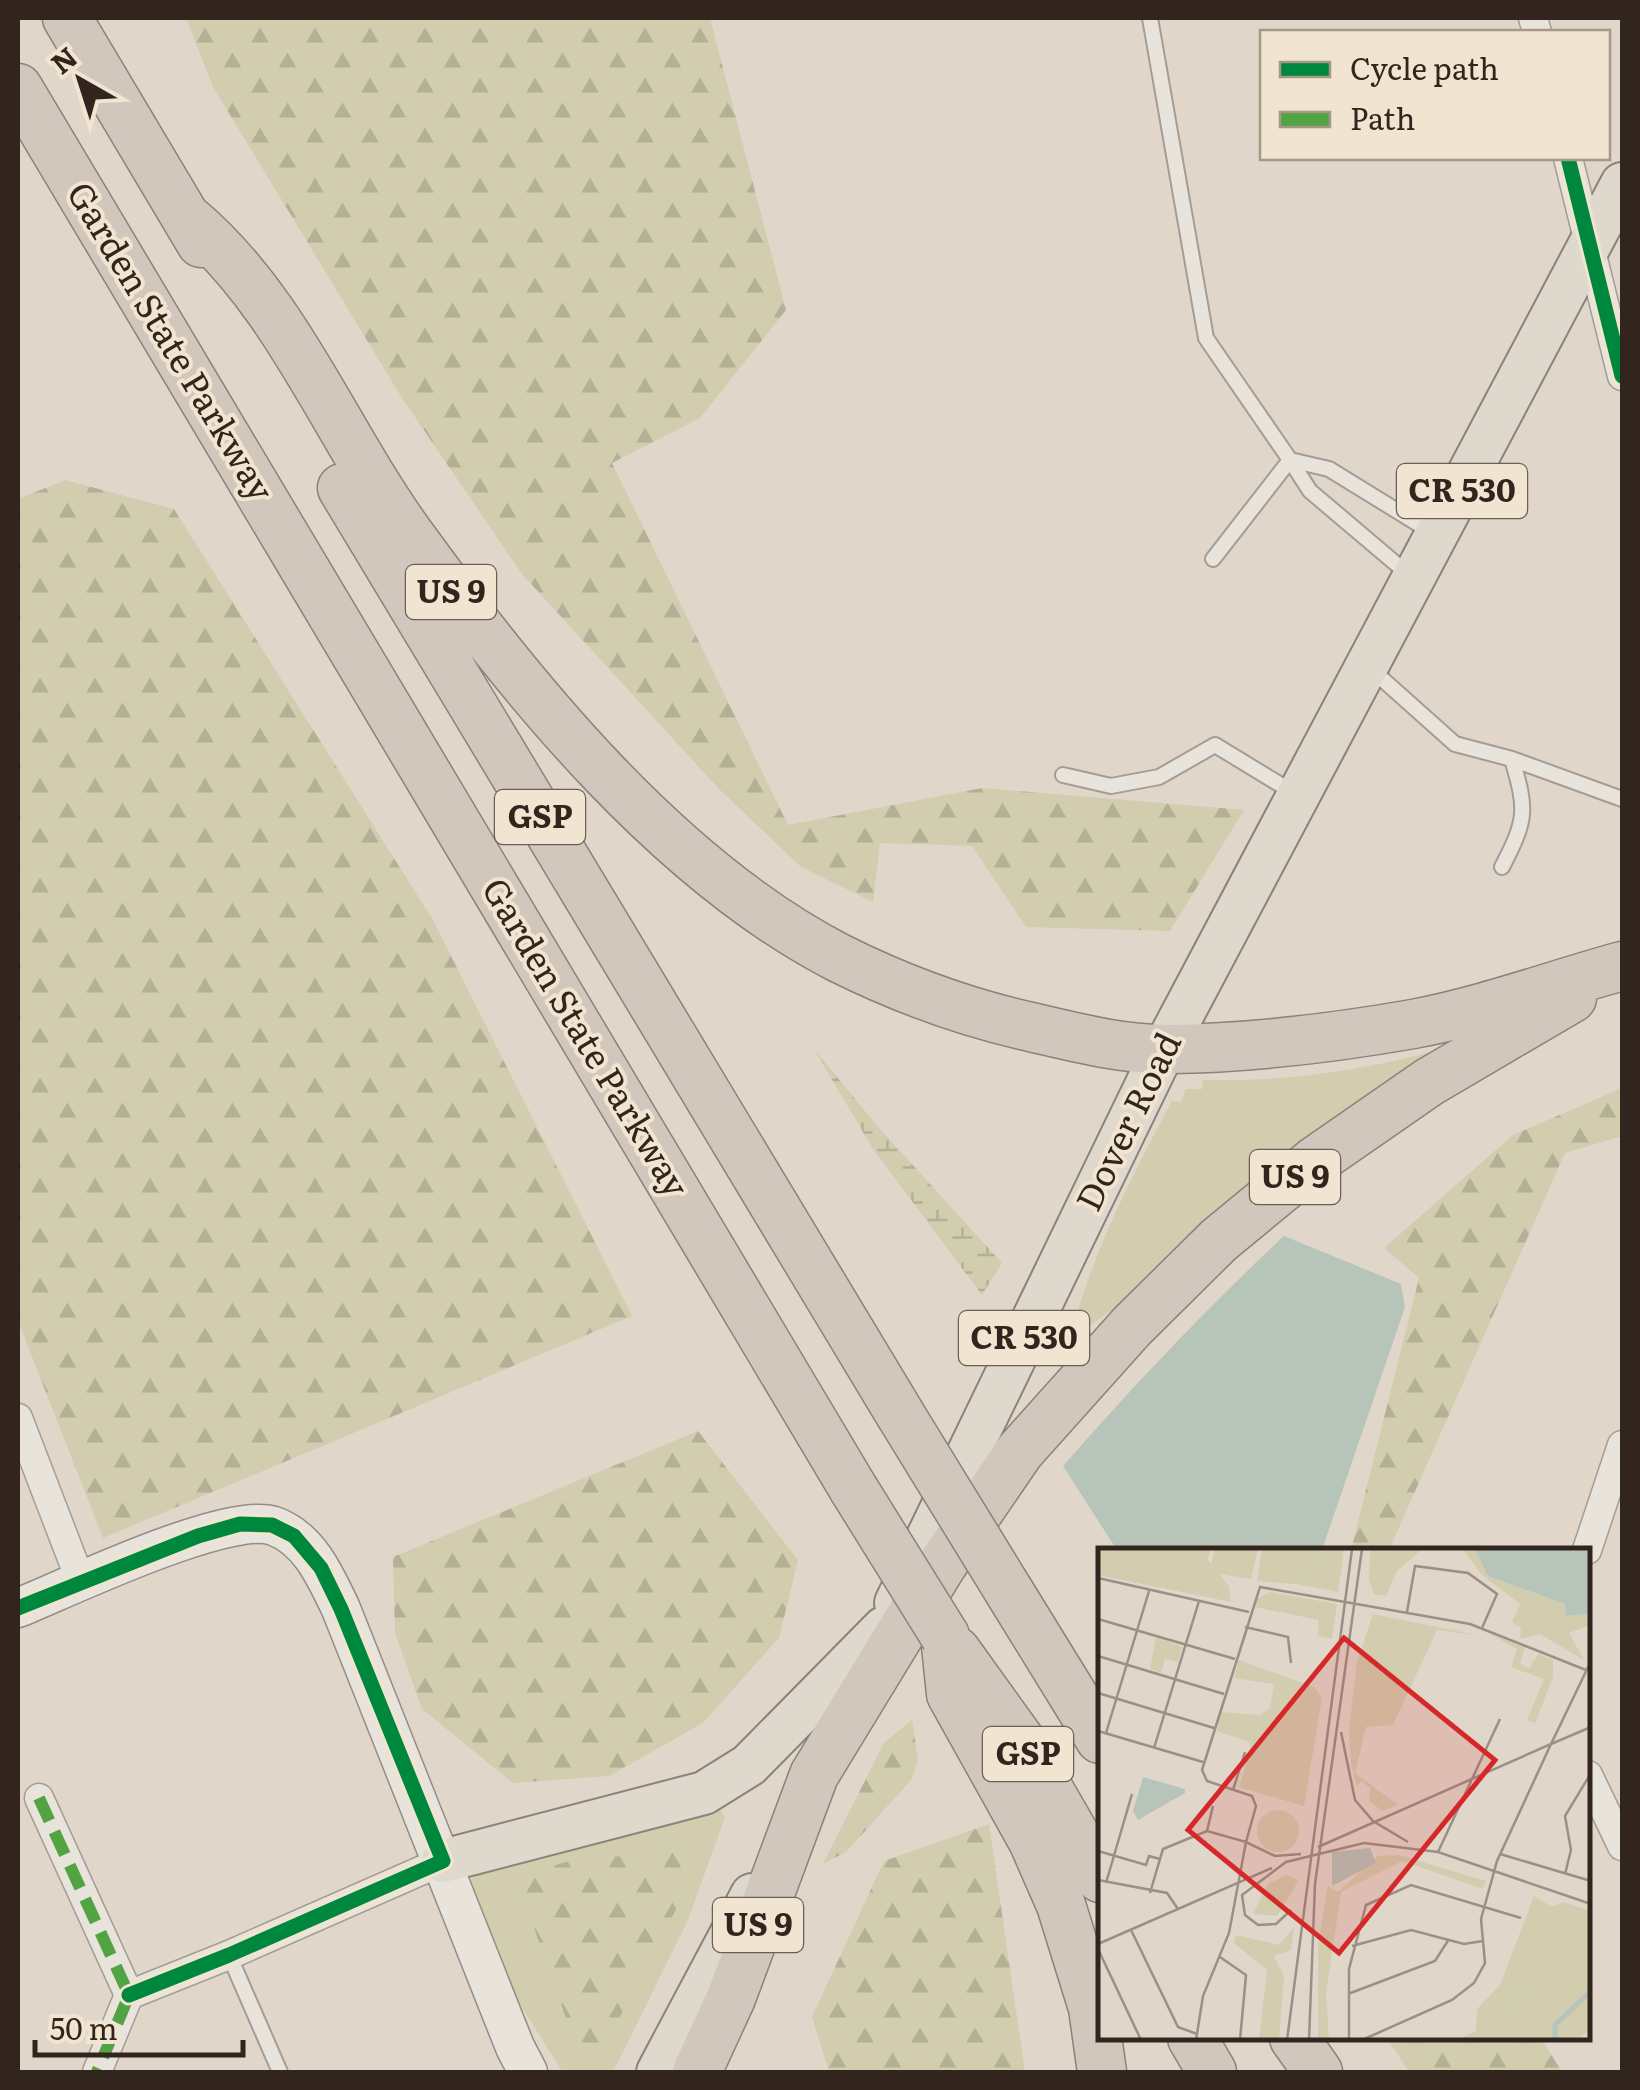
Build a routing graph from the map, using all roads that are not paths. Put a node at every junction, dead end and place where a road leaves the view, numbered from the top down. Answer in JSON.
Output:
{"nodes":[{"id":1,"x":67,"y":18,"type":"edge"},
{"id":2,"x":1150,"y":18,"type":"edge"},
{"id":3,"x":18,"y":88,"type":"edge"},
{"id":4,"x":1568,"y":160,"type":"edge"},
{"id":5,"x":1622,"y":184,"type":"edge"},
{"id":6,"x":186,"y":218,"type":"junction"},
{"id":7,"x":1590,"y":246,"type":"junction"},
{"id":8,"x":1622,"y":376,"type":"edge"},
{"id":9,"x":1290,"y":460,"type":"junction"},
{"id":10,"x":1438,"y":536,"type":"junction"},
{"id":11,"x":1213,"y":559,"type":"dead end"},
{"id":12,"x":1414,"y":579,"type":"junction"},
{"id":13,"x":1368,"y":666,"type":"junction"},
{"id":14,"x":1512,"y":759,"type":"junction"},
{"id":15,"x":1062,"y":775,"type":"dead end"},
{"id":16,"x":1298,"y":796,"type":"junction"},
{"id":17,"x":1622,"y":799,"type":"edge"},
{"id":18,"x":1502,"y":866,"type":"dead end"},
{"id":19,"x":1622,"y":968,"type":"edge"},
{"id":20,"x":1164,"y":1049,"type":"junction"},
{"id":21,"x":18,"y":1418,"type":"edge"},
{"id":22,"x":1622,"y":1444,"type":"edge"},
{"id":23,"x":1588,"y":1548,"type":"edge"},
{"id":24,"x":81,"y":1582,"type":"junction"},
{"id":25,"x":18,"y":1608,"type":"edge"},
{"id":26,"x":884,"y":1628,"type":"junction"},
{"id":27,"x":946,"y":1636,"type":"junction"},
{"id":28,"x":1098,"y":1736,"type":"edge"},
{"id":29,"x":814,"y":1776,"type":"junction"},
{"id":30,"x":1590,"y":1779,"type":"edge"},
{"id":31,"x":39,"y":1798,"type":"dead end"},
{"id":32,"x":1622,"y":1846,"type":"edge"},
{"id":33,"x":442,"y":1861,"type":"junction"},
{"id":34,"x":1098,"y":1875,"type":"edge"},
{"id":35,"x":230,"y":1955,"type":"junction"},
{"id":36,"x":128,"y":1995,"type":"junction"},
{"id":37,"x":1193,"y":2040,"type":"edge"},
{"id":38,"x":1295,"y":2040,"type":"edge"},
{"id":39,"x":1101,"y":2069,"type":"edge"},
{"id":40,"x":97,"y":2072,"type":"edge"},
{"id":41,"x":280,"y":2072,"type":"edge"},
{"id":42,"x":528,"y":2072,"type":"edge"},
{"id":43,"x":658,"y":2072,"type":"edge"},
{"id":44,"x":698,"y":2072,"type":"edge"},
{"id":45,"x":1212,"y":2072,"type":"edge"},
{"id":46,"x":1318,"y":2072,"type":"edge"}],
"edges":[{"from":1,"to":6,"type":"highway","name":"Garden State Parkway","number":"GSP"},
{"from":2,"to":9,"type":"lane"},
{"from":3,"to":27,"type":"highway","name":"Garden State Parkway","number":"GSP","bridge":true},
{"from":4,"to":7,"type":"street"},
{"from":5,"to":7,"type":"main road","name":"Dover Road","number":"CR 530"},
{"from":6,"to":20,"type":"highway","number":"US 9"},
{"from":6,"to":28,"type":"highway","name":"Garden State Parkway","number":"GSP","bridge":true},
{"from":7,"to":8,"type":"street"},
{"from":7,"to":10,"type":"main road","name":"Dover Road","number":"CR 530"},
{"from":9,"to":10,"type":"lane"},
{"from":9,"to":11,"type":"lane"},
{"from":9,"to":12,"type":"lane"},
{"from":10,"to":12,"type":"main road","name":"Dover Road","number":"CR 530"},
{"from":12,"to":13,"type":"main road","name":"Dover Road","number":"CR 530"},
{"from":13,"to":14,"type":"lane"},
{"from":13,"to":16,"type":"main road","name":"Dover Road","number":"CR 530"},
{"from":14,"to":17,"type":"lane"},
{"from":14,"to":18,"type":"lane"},
{"from":15,"to":16,"type":"lane"},
{"from":16,"to":20,"type":"main road","name":"Dover Road","number":"CR 530"},
{"from":19,"to":20,"type":"highway","number":"US 9"},
{"from":19,"to":29,"type":"highway","number":"US 9"},
{"from":20,"to":26,"type":"main road","name":"Dover Road","number":"CR 530"},
{"from":21,"to":24,"type":"street"},
{"from":22,"to":23,"type":"street"},
{"from":24,"to":25,"type":"street"},
{"from":24,"to":33,"type":"street"},
{"from":26,"to":29,"type":"main road","name":"Dover Road","number":"CR 530"},
{"from":26,"to":33,"type":"main road"},
{"from":27,"to":34,"type":"highway","name":"Garden State Parkway","number":"GSP"},
{"from":27,"to":39,"type":"highway"},
{"from":29,"to":43,"type":"main road","name":"Dover Road","number":"CR 530"},
{"from":29,"to":44,"type":"highway","number":"US 9"},
{"from":30,"to":32,"type":"street"},
{"from":31,"to":36,"type":"street"},
{"from":33,"to":35,"type":"street"},
{"from":33,"to":42,"type":"street"},
{"from":35,"to":36,"type":"street"},
{"from":35,"to":41,"type":"lane"},
{"from":36,"to":40,"type":"street"},
{"from":37,"to":45,"type":"highway"},
{"from":38,"to":46,"type":"highway"}]}
